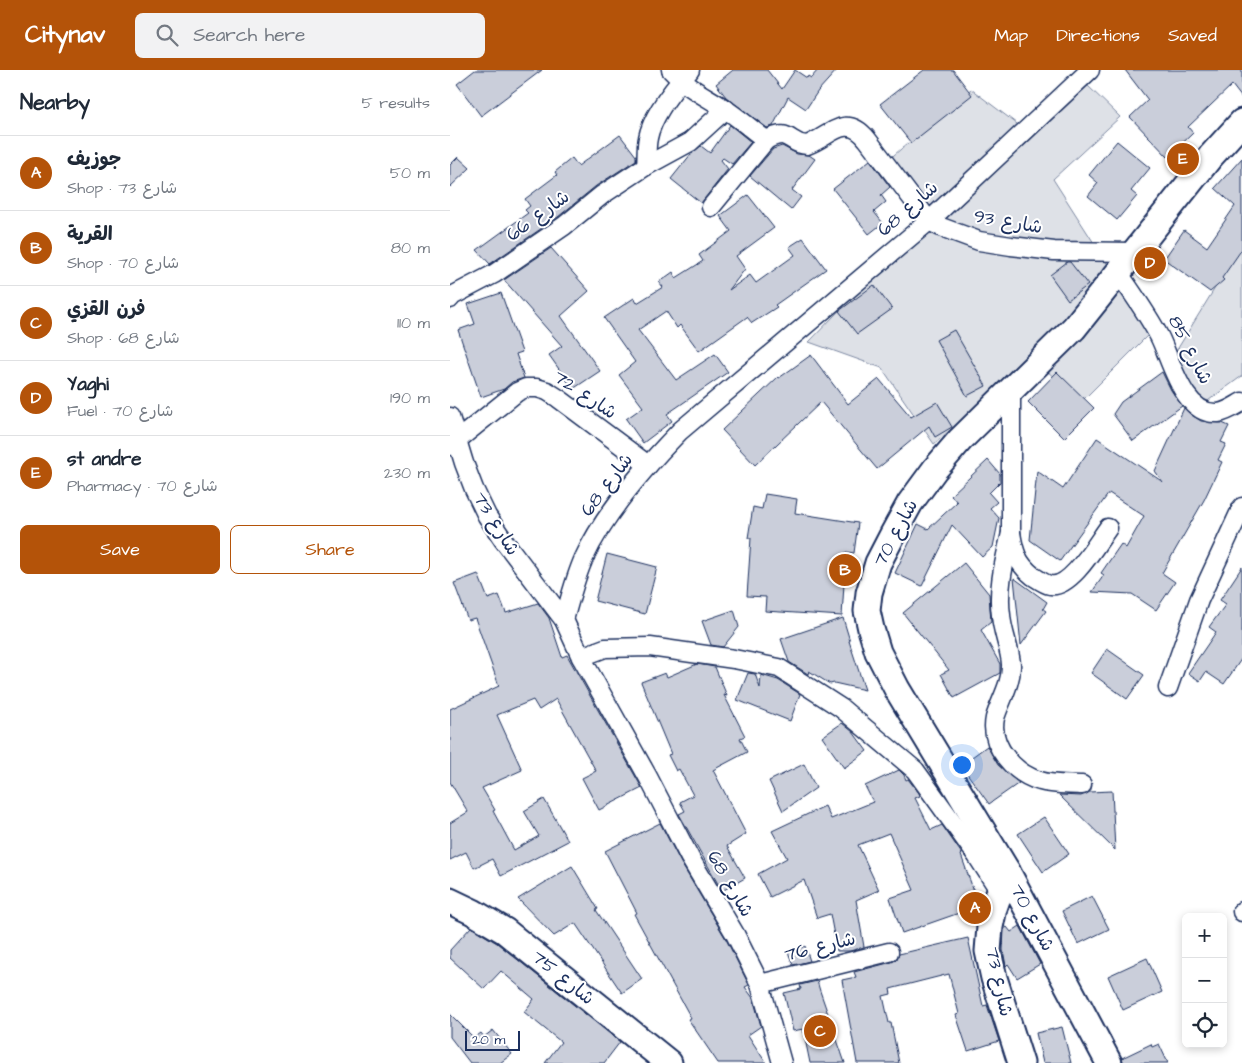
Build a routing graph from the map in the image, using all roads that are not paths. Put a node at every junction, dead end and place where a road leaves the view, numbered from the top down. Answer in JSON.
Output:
{"nodes":[{"id":1,"x":1090,"y":70,"type":"edge"},
{"id":2,"x":680,"y":74,"type":"edge"},
{"id":3,"x":726,"y":109,"type":"junction"},
{"id":4,"x":1242,"y":122,"type":"edge"},
{"id":5,"x":766,"y":140,"type":"junction"},
{"id":6,"x":646,"y":166,"type":"junction"},
{"id":7,"x":711,"y":207,"type":"dead end"},
{"id":8,"x":929,"y":221,"type":"junction"},
{"id":9,"x":1135,"y":252,"type":"junction"},
{"id":10,"x":1118,"y":272,"type":"junction"},
{"id":11,"x":451,"y":297,"type":"edge"},
{"id":12,"x":1011,"y":390,"type":"junction"},
{"id":13,"x":1242,"y":402,"type":"edge"},
{"id":14,"x":450,"y":416,"type":"edge"},
{"id":15,"x":454,"y":443,"type":"edge"},
{"id":16,"x":648,"y":465,"type":"junction"},
{"id":17,"x":1242,"y":507,"type":"edge"},
{"id":18,"x":1108,"y":528,"type":"dead end"},
{"id":19,"x":1011,"y":533,"type":"junction"},
{"id":20,"x":564,"y":620,"type":"junction"},
{"id":21,"x":581,"y":657,"type":"junction"},
{"id":22,"x":1168,"y":688,"type":"dead end"},
{"id":23,"x":1082,"y":784,"type":"dead end"},
{"id":24,"x":1003,"y":881,"type":"junction"},
{"id":25,"x":450,"y":901,"type":"edge"},
{"id":26,"x":889,"y":952,"type":"dead end"},
{"id":27,"x":760,"y":984,"type":"junction"},
{"id":28,"x":670,"y":1063,"type":"edge"},
{"id":29,"x":782,"y":1063,"type":"edge"},
{"id":30,"x":1021,"y":1063,"type":"edge"},
{"id":31,"x":1109,"y":1063,"type":"edge"}],
"edges":[{"from":1,"to":8,"type":"street","name":"شارع 68"},
{"from":2,"to":3,"type":"street"},
{"from":2,"to":6,"type":"street"},
{"from":3,"to":5,"type":"street"},
{"from":3,"to":6,"type":"street","name":"شارع 66"},
{"from":4,"to":9,"type":"street","name":"شارع 70"},
{"from":5,"to":7,"type":"street"},
{"from":5,"to":8,"type":"street"},
{"from":6,"to":11,"type":"street","name":"شارع 66"},
{"from":8,"to":9,"type":"street","name":"شارع 93"},
{"from":8,"to":16,"type":"street","name":"شارع 68"},
{"from":9,"to":10,"type":"street","name":"شارع 70"},
{"from":10,"to":12,"type":"street","name":"شارع 70"},
{"from":10,"to":13,"type":"street","name":"شارع 85"},
{"from":12,"to":19,"type":"street"},
{"from":12,"to":24,"type":"street","name":"شارع 70"},
{"from":14,"to":15,"type":"street","name":"شارع 73"},
{"from":15,"to":16,"type":"street","name":"شارع 72"},
{"from":15,"to":20,"type":"street","name":"شارع 73"},
{"from":16,"to":20,"type":"street","name":"شارع 68"},
{"from":17,"to":22,"type":"street"},
{"from":18,"to":19,"type":"street"},
{"from":19,"to":23,"type":"street"},
{"from":20,"to":21,"type":"street","name":"شارع 68"},
{"from":21,"to":24,"type":"street"},
{"from":21,"to":27,"type":"street","name":"شارع 68"},
{"from":24,"to":30,"type":"street","name":"شارع 73"},
{"from":24,"to":31,"type":"street","name":"شارع 70"},
{"from":25,"to":28,"type":"street","name":"شارع 75"},
{"from":26,"to":27,"type":"street","name":"شارع 76"},
{"from":27,"to":29,"type":"street","name":"شارع 68"}]}
